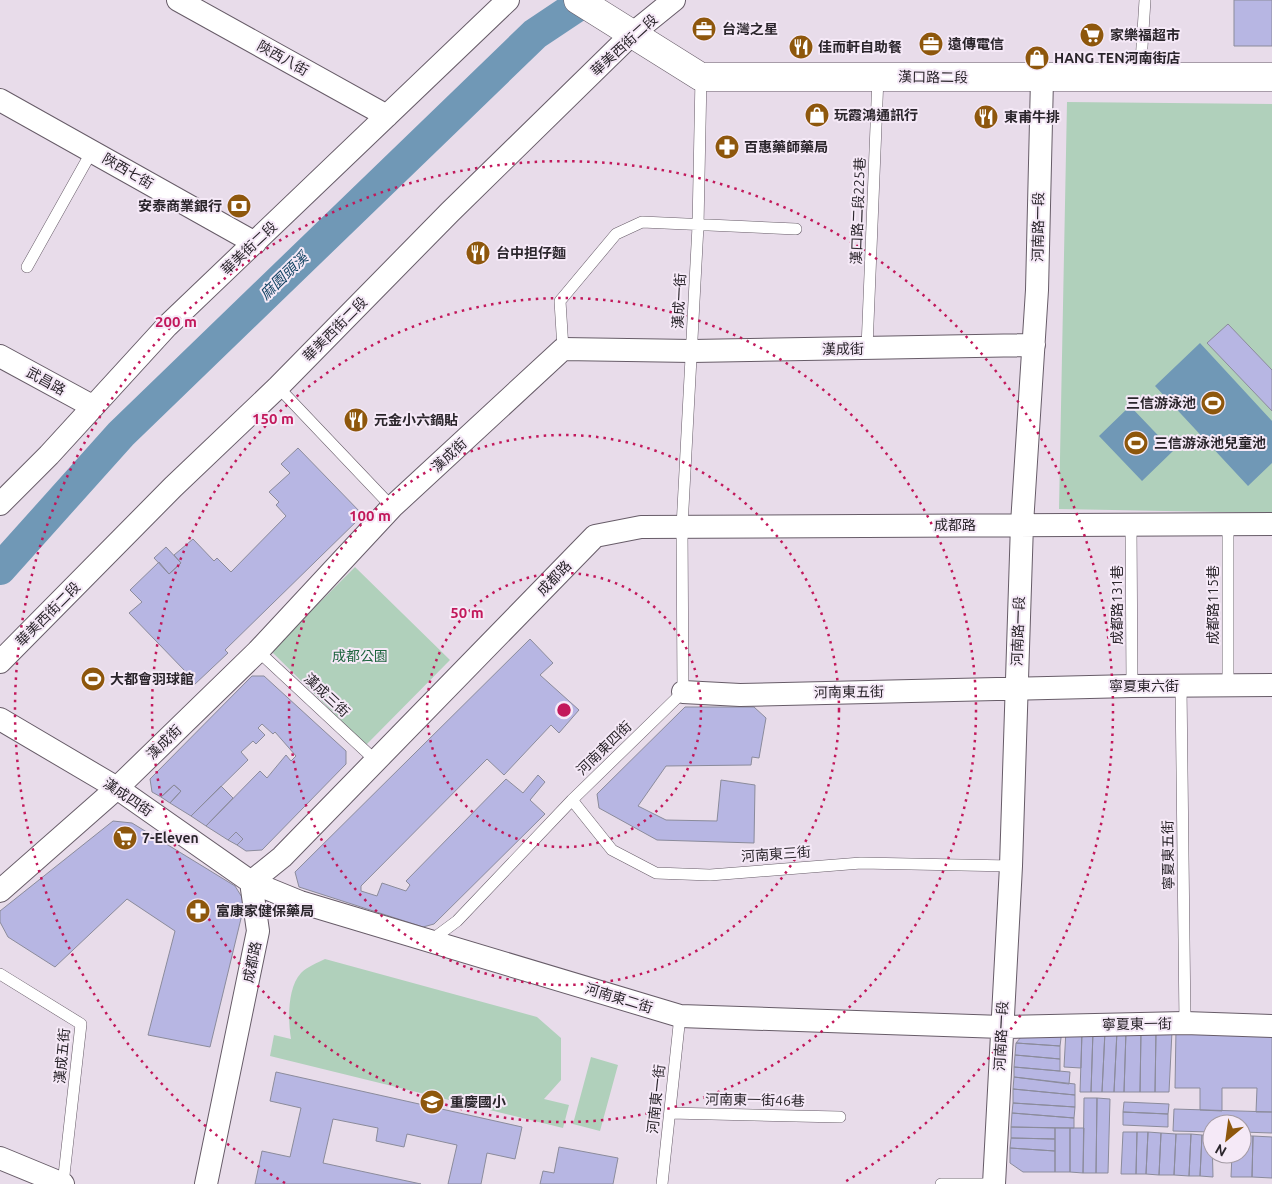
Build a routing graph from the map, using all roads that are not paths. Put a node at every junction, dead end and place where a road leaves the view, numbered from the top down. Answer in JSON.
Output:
{"nodes":[{"id":1,"x":178,"y":0,"type":"edge"},
{"id":2,"x":508,"y":0,"type":"edge"},
{"id":3,"x":578,"y":0,"type":"edge"},
{"id":4,"x":674,"y":0,"type":"edge"},
{"id":5,"x":1144,"y":0,"type":"edge"},
{"id":6,"x":621,"y":27,"type":"junction"},
{"id":7,"x":878,"y":76,"type":"junction"},
{"id":8,"x":701,"y":77,"type":"junction"},
{"id":9,"x":1272,"y":77,"type":"edge"},
{"id":10,"x":1140,"y":78,"type":"junction"},
{"id":11,"x":1042,"y":79,"type":"junction"},
{"id":12,"x":0,"y":100,"type":"edge"},
{"id":13,"x":387,"y":116,"type":"junction"},
{"id":14,"x":92,"y":151,"type":"junction"},
{"id":15,"x":698,"y":226,"type":"junction"},
{"id":16,"x":796,"y":229,"type":"dead end"},
{"id":17,"x":255,"y":243,"type":"junction"},
{"id":18,"x":27,"y":267,"type":"dead end"},
{"id":19,"x":1034,"y":345,"type":"junction"},
{"id":20,"x":867,"y":348,"type":"junction"},
{"id":21,"x":563,"y":349,"type":"junction"},
{"id":22,"x":692,"y":351,"type":"junction"},
{"id":23,"x":0,"y":356,"type":"edge"},
{"id":24,"x":278,"y":387,"type":"junction"},
{"id":25,"x":92,"y":406,"type":"junction"},
{"id":26,"x":0,"y":504,"type":"edge"},
{"id":27,"x":392,"y":507,"type":"junction"},
{"id":28,"x":1022,"y":524,"type":"junction"},
{"id":29,"x":1131,"y":524,"type":"junction"},
{"id":30,"x":1228,"y":524,"type":"junction"},
{"id":31,"x":1272,"y":524,"type":"edge"},
{"id":32,"x":682,"y":527,"type":"junction"},
{"id":33,"x":258,"y":651,"type":"junction"},
{"id":34,"x":0,"y":662,"type":"edge"},
{"id":35,"x":1228,"y":685,"type":"junction"},
{"id":36,"x":1272,"y":685,"type":"edge"},
{"id":37,"x":1132,"y":686,"type":"junction"},
{"id":38,"x":1182,"y":686,"type":"junction"},
{"id":39,"x":1016,"y":689,"type":"junction"},
{"id":40,"x":682,"y":692,"type":"junction"},
{"id":41,"x":0,"y":719,"type":"edge"},
{"id":42,"x":376,"y":760,"type":"junction"},
{"id":43,"x":117,"y":788,"type":"junction"},
{"id":44,"x":572,"y":800,"type":"junction"},
{"id":45,"x":1011,"y":866,"type":"junction"},
{"id":46,"x":251,"y":882,"type":"junction"},
{"id":47,"x":0,"y":891,"type":"edge"},
{"id":48,"x":429,"y":942,"type":"junction"},
{"id":49,"x":0,"y":974,"type":"edge"},
{"id":50,"x":680,"y":1016,"type":"junction"},
{"id":51,"x":1185,"y":1023,"type":"junction"},
{"id":52,"x":1272,"y":1026,"type":"edge"},
{"id":53,"x":1002,"y":1027,"type":"junction"},
{"id":54,"x":670,"y":1113,"type":"junction"},
{"id":55,"x":840,"y":1117,"type":"dead end"},
{"id":56,"x":0,"y":1158,"type":"edge"},
{"id":57,"x":63,"y":1184,"type":"edge"},
{"id":58,"x":206,"y":1184,"type":"edge"},
{"id":59,"x":662,"y":1184,"type":"edge"},
{"id":60,"x":941,"y":1184,"type":"edge"},
{"id":61,"x":994,"y":1184,"type":"edge"},
{"id":62,"x":1002,"y":1184,"type":"edge"}],
"edges":[{"from":1,"to":13,"type":"street","name":"陝西八街"},
{"from":2,"to":13,"type":"street","name":"華美街二段"},
{"from":3,"to":6,"type":"street"},
{"from":4,"to":6,"type":"street","name":"華美西街二段"},
{"from":5,"to":10,"type":"lane"},
{"from":6,"to":8,"type":"street"},
{"from":6,"to":24,"type":"street","name":"華美西街二段"},
{"from":7,"to":8,"type":"street","name":"漢口路二段"},
{"from":7,"to":11,"type":"street","name":"漢口路二段"},
{"from":7,"to":20,"type":"lane","name":"漢口路二段225巷"},
{"from":8,"to":15,"type":"lane","name":"漢成一街"},
{"from":9,"to":10,"type":"street","name":"漢口路二段"},
{"from":10,"to":11,"type":"street","name":"漢口路二段"},
{"from":11,"to":19,"type":"street","name":"河南路一段"},
{"from":12,"to":14,"type":"street","name":"陜西七街"},
{"from":13,"to":17,"type":"street","name":"華美街二段"},
{"from":14,"to":17,"type":"street","name":"陜西七街"},
{"from":14,"to":18,"type":"lane"},
{"from":15,"to":16,"type":"lane"},
{"from":15,"to":21,"type":"lane"},
{"from":15,"to":22,"type":"lane","name":"漢成一街"},
{"from":17,"to":25,"type":"street","name":"華美街二段"},
{"from":19,"to":20,"type":"street","name":"漢成街"},
{"from":19,"to":28,"type":"street","name":"河南路一段"},
{"from":20,"to":22,"type":"street","name":"漢成街"},
{"from":21,"to":22,"type":"street","name":"漢成街"},
{"from":21,"to":27,"type":"street","name":"漢成街"},
{"from":22,"to":32,"type":"lane","name":"漢成一街"},
{"from":23,"to":25,"type":"street","name":"武昌路"},
{"from":24,"to":27,"type":"lane"},
{"from":24,"to":34,"type":"street","name":"華美西街二段"},
{"from":25,"to":26,"type":"street","name":"華美街二段"},
{"from":27,"to":33,"type":"street","name":"漢成街"},
{"from":28,"to":29,"type":"street","name":"成都路"},
{"from":28,"to":32,"type":"street","name":"成都路"},
{"from":28,"to":39,"type":"street","name":"河南路一段"},
{"from":29,"to":30,"type":"street","name":"成都路"},
{"from":29,"to":37,"type":"lane","name":"成都路131巷"},
{"from":30,"to":31,"type":"street","name":"成都路"},
{"from":30,"to":35,"type":"lane","name":"成都路115巷"},
{"from":32,"to":40,"type":"lane"},
{"from":32,"to":42,"type":"street","name":"成都路"},
{"from":33,"to":42,"type":"lane","name":"漢成三街"},
{"from":33,"to":43,"type":"street","name":"漢成街"},
{"from":35,"to":36,"type":"street","name":"寧夏東六街"},
{"from":35,"to":38,"type":"street","name":"寧夏東六街"},
{"from":37,"to":38,"type":"street","name":"寧夏東六街"},
{"from":37,"to":39,"type":"street","name":"寧夏東六街"},
{"from":38,"to":51,"type":"lane","name":"寧夏東五街"},
{"from":39,"to":40,"type":"street","name":"河南東五街"},
{"from":39,"to":45,"type":"street","name":"河南路一段"},
{"from":40,"to":44,"type":"lane","name":"河南東四街"},
{"from":41,"to":43,"type":"street","name":"漢成四街"},
{"from":42,"to":46,"type":"street","name":"成都路"},
{"from":43,"to":46,"type":"street","name":"漢成四街"},
{"from":43,"to":47,"type":"street","name":"漢成街"},
{"from":44,"to":45,"type":"lane","name":"河南東三街"},
{"from":44,"to":48,"type":"lane","name":"河南東四街"},
{"from":45,"to":53,"type":"street","name":"河南路一段"},
{"from":46,"to":48,"type":"street","name":"河南東二街"},
{"from":46,"to":58,"type":"street","name":"成都路"},
{"from":48,"to":50,"type":"street","name":"河南東二街"},
{"from":49,"to":57,"type":"lane","name":"漢成五街"},
{"from":50,"to":53,"type":"street","name":"河南東二街"},
{"from":50,"to":54,"type":"lane","name":"河南東一街"},
{"from":51,"to":52,"type":"street","name":"寧夏東一街"},
{"from":51,"to":53,"type":"street","name":"寧夏東一街"},
{"from":53,"to":61,"type":"street","name":"河南路一段"},
{"from":54,"to":55,"type":"lane","name":"河南東一街46巷"},
{"from":54,"to":59,"type":"lane","name":"河南東一街"},
{"from":56,"to":57,"type":"street"},
{"from":60,"to":61,"type":"lane"},
{"from":61,"to":62,"type":"lane"}]}
